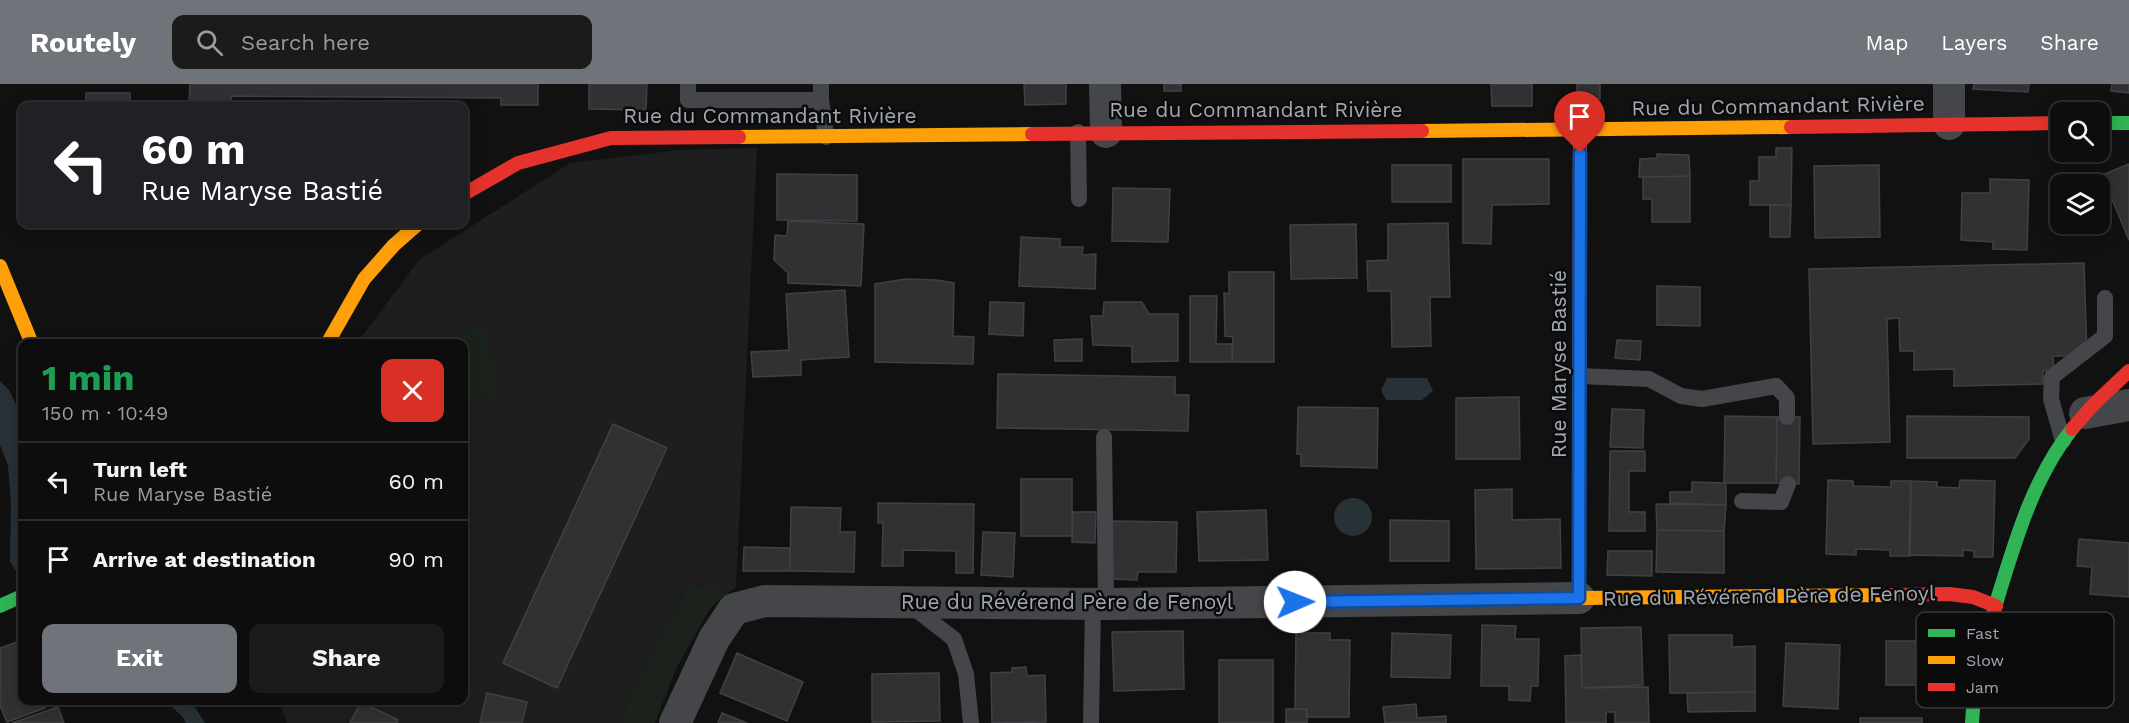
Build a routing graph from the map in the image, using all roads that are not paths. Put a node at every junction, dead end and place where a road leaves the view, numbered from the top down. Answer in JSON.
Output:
{"nodes":[{"id":1,"x":688,"y":84,"type":"edge"},
{"id":2,"x":1105,"y":84,"type":"edge"},
{"id":3,"x":1949,"y":84,"type":"edge"},
{"id":4,"x":821,"y":92,"type":"edge"},
{"id":5,"x":2050,"y":123,"type":"edge"},
{"id":6,"x":2110,"y":123,"type":"edge"},
{"id":7,"x":2129,"y":123,"type":"edge"},
{"id":8,"x":1950,"y":124,"type":"junction"},
{"id":9,"x":1580,"y":130,"type":"junction"},
{"id":10,"x":1092,"y":132,"type":"junction"},
{"id":11,"x":826,"y":137,"type":"junction"},
{"id":12,"x":468,"y":192,"type":"edge"},
{"id":13,"x":1078,"y":199,"type":"dead end"},
{"id":14,"x":413,"y":228,"type":"edge"},
{"id":15,"x":0,"y":266,"type":"edge"},
{"id":16,"x":2105,"y":298,"type":"dead end"},
{"id":17,"x":30,"y":339,"type":"edge"},
{"id":18,"x":330,"y":339,"type":"edge"},
{"id":19,"x":2129,"y":371,"type":"edge"},
{"id":20,"x":1580,"y":376,"type":"junction"},
{"id":21,"x":2129,"y":405,"type":"edge"},
{"id":22,"x":2085,"y":413,"type":"junction"},
{"id":23,"x":1787,"y":417,"type":"dead end"},
{"id":24,"x":1104,"y":437,"type":"dead end"},
{"id":25,"x":2063,"y":441,"type":"junction"},
{"id":26,"x":1788,"y":484,"type":"dead end"},
{"id":27,"x":1742,"y":501,"type":"dead end"},
{"id":28,"x":18,"y":598,"type":"edge"},
{"id":29,"x":1579,"y":598,"type":"junction"},
{"id":30,"x":907,"y":602,"type":"junction"},
{"id":31,"x":1100,"y":604,"type":"junction"},
{"id":32,"x":3,"y":605,"type":"edge"},
{"id":33,"x":1996,"y":606,"type":"junction"},
{"id":34,"x":1994,"y":612,"type":"edge"},
{"id":35,"x":1973,"y":708,"type":"edge"},
{"id":36,"x":675,"y":723,"type":"edge"},
{"id":37,"x":971,"y":723,"type":"edge"},
{"id":38,"x":1091,"y":723,"type":"edge"},
{"id":39,"x":1972,"y":723,"type":"edge"}],
"edges":[{"from":1,"to":4,"type":"lane"},
{"from":2,"to":10,"type":"street"},
{"from":3,"to":8,"type":"street"},
{"from":4,"to":11,"type":"lane"},
{"from":5,"to":8,"type":"street","name":"Rue du Commandant Rivière"},
{"from":6,"to":7,"type":"street"},
{"from":8,"to":9,"type":"street","name":"Rue du Commandant Rivière"},
{"from":9,"to":10,"type":"street","name":"Rue du Commandant Rivière"},
{"from":9,"to":20,"type":"street","name":"Rue Maryse Bastié"},
{"from":10,"to":11,"type":"street","name":"Rue du Commandant Rivière"},
{"from":10,"to":13,"type":"lane"},
{"from":11,"to":12,"type":"street","name":"Rue du Commandant Rivière"},
{"from":14,"to":18,"type":"street"},
{"from":15,"to":17,"type":"street"},
{"from":16,"to":25,"type":"lane"},
{"from":19,"to":22,"type":"street"},
{"from":20,"to":23,"type":"lane"},
{"from":20,"to":29,"type":"street","name":"Rue Maryse Bastié"},
{"from":21,"to":22,"type":"street"},
{"from":22,"to":25,"type":"street"},
{"from":24,"to":31,"type":"lane"},
{"from":25,"to":33,"type":"street"},
{"from":26,"to":27,"type":"lane"},
{"from":28,"to":32,"type":"street"},
{"from":29,"to":31,"type":"street","name":"Rue du Révérend Père de Fenoyl"},
{"from":29,"to":33,"type":"street","name":"Rue du Révérend Père de Fenoyl"},
{"from":30,"to":31,"type":"street","name":"Rue du Révérend Père de Fenoyl"},
{"from":30,"to":36,"type":"street","name":"Rue du Révérend Père de Fenoyl"},
{"from":30,"to":37,"type":"lane"},
{"from":31,"to":38,"type":"lane"},
{"from":33,"to":34,"type":"street"},
{"from":35,"to":39,"type":"street"}]}
